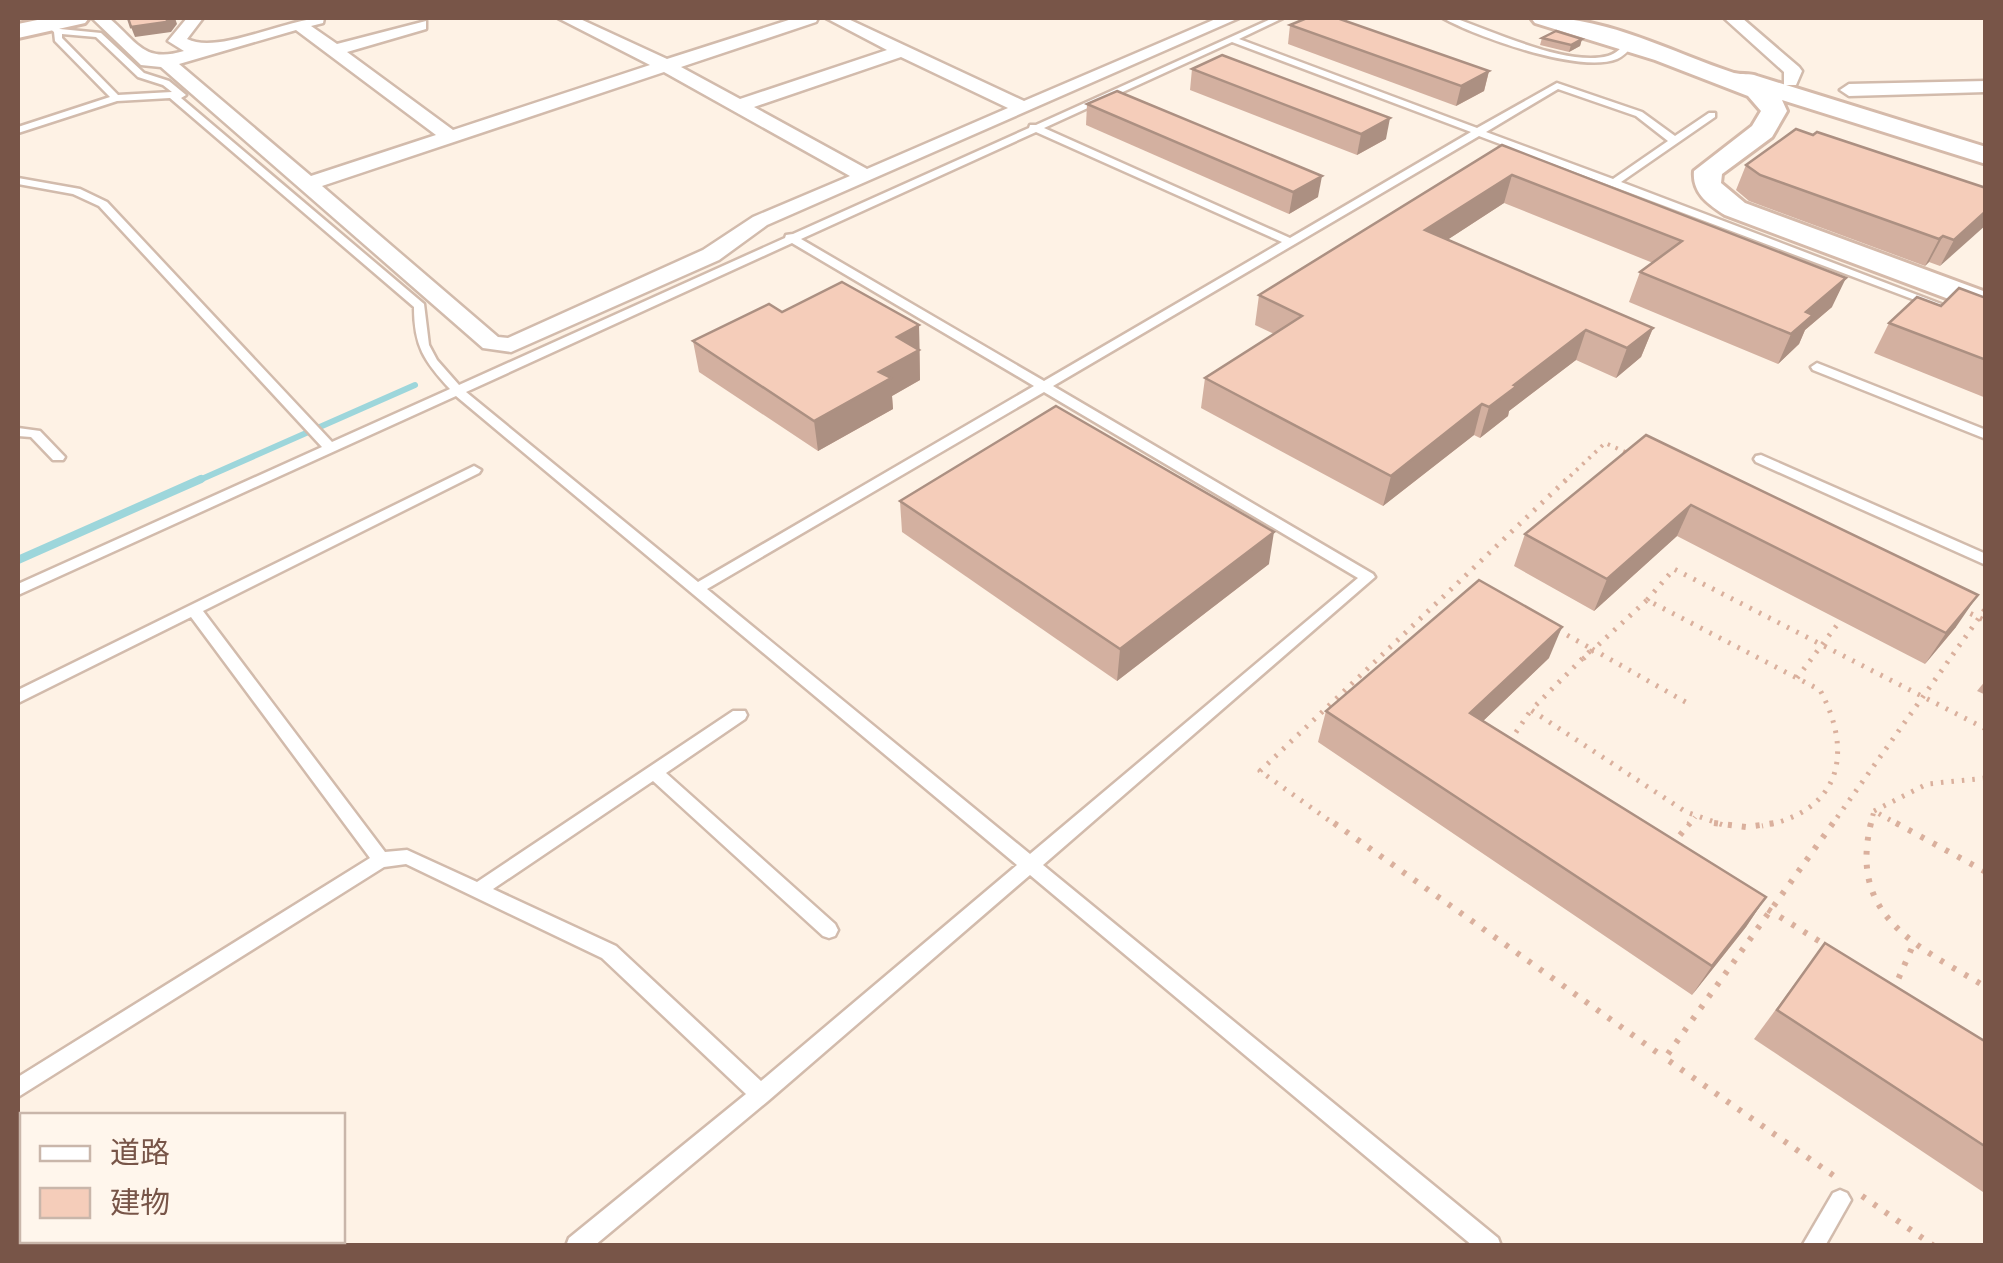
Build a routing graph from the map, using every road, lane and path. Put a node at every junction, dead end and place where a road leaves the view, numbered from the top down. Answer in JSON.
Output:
{"nodes":[{"id":1,"x":100,"y":18,"type":"edge"},
{"id":2,"x":195,"y":18,"type":"edge"},
{"id":3,"x":322,"y":18,"type":"edge"},
{"id":4,"x":566,"y":18,"type":"edge"},
{"id":5,"x":765,"y":18,"type":"edge"},
{"id":6,"x":810,"y":18,"type":"edge"},
{"id":7,"x":834,"y":18,"type":"edge"},
{"id":8,"x":1231,"y":18,"type":"edge"},
{"id":9,"x":1279,"y":18,"type":"edge"},
{"id":10,"x":1447,"y":18,"type":"edge"},
{"id":11,"x":1469,"y":18,"type":"edge"},
{"id":12,"x":1543,"y":18,"type":"edge"},
{"id":13,"x":1585,"y":18,"type":"edge"},
{"id":14,"x":1729,"y":19,"type":"edge"},
{"id":15,"x":53,"y":21,"type":"edge"},
{"id":16,"x":298,"y":24,"type":"junction"},
{"id":17,"x":420,"y":25,"type":"dead end"},
{"id":18,"x":783,"y":26,"type":"junction"},
{"id":19,"x":18,"y":27,"type":"edge"},
{"id":20,"x":1230,"y":39,"type":"junction"},
{"id":21,"x":176,"y":41,"type":"junction"},
{"id":22,"x":220,"y":47,"type":"junction"},
{"id":23,"x":1641,"y":48,"type":"junction"},
{"id":24,"x":333,"y":51,"type":"junction"},
{"id":25,"x":901,"y":52,"type":"junction"},
{"id":26,"x":166,"y":62,"type":"junction"},
{"id":27,"x":665,"y":65,"type":"junction"},
{"id":28,"x":1790,"y":81,"type":"junction"},
{"id":29,"x":1986,"y":86,"type":"edge"},
{"id":30,"x":116,"y":98,"type":"junction"},
{"id":31,"x":1843,"y":100,"type":"junction"},
{"id":32,"x":738,"y":106,"type":"junction"},
{"id":33,"x":1020,"y":108,"type":"junction"},
{"id":34,"x":1712,"y":115,"type":"dead end"},
{"id":35,"x":211,"y":126,"type":"junction"},
{"id":36,"x":1033,"y":128,"type":"junction"},
{"id":37,"x":18,"y":130,"type":"edge"},
{"id":38,"x":1762,"y":131,"type":"junction"},
{"id":39,"x":1478,"y":132,"type":"junction"},
{"id":40,"x":448,"y":136,"type":"junction"},
{"id":41,"x":1674,"y":141,"type":"junction"},
{"id":42,"x":1986,"y":156,"type":"edge"},
{"id":43,"x":866,"y":176,"type":"junction"},
{"id":44,"x":18,"y":181,"type":"edge"},
{"id":45,"x":308,"y":184,"type":"junction"},
{"id":46,"x":1614,"y":184,"type":"junction"},
{"id":47,"x":790,"y":237,"type":"junction"},
{"id":48,"x":1288,"y":242,"type":"junction"},
{"id":49,"x":1986,"y":302,"type":"edge"},
{"id":50,"x":1948,"y":309,"type":"edge"},
{"id":51,"x":1817,"y":367,"type":"dead end"},
{"id":52,"x":1044,"y":384,"type":"junction"},
{"id":53,"x":458,"y":391,"type":"junction"},
{"id":54,"x":18,"y":432,"type":"edge"},
{"id":55,"x":1986,"y":436,"type":"edge"},
{"id":56,"x":330,"y":447,"type":"junction"},
{"id":57,"x":58,"y":458,"type":"dead end"},
{"id":58,"x":1761,"y":459,"type":"dead end"},
{"id":59,"x":1642,"y":460,"type":"edge"},
{"id":60,"x":474,"y":470,"type":"dead end"},
{"id":61,"x":1986,"y":560,"type":"edge"},
{"id":62,"x":1463,"y":578,"type":"junction"},
{"id":63,"x":1479,"y":586,"type":"edge"},
{"id":64,"x":697,"y":589,"type":"junction"},
{"id":65,"x":18,"y":590,"type":"edge"},
{"id":66,"x":1647,"y":600,"type":"junction"},
{"id":67,"x":1949,"y":604,"type":"edge"},
{"id":68,"x":1986,"y":608,"type":"edge"},
{"id":69,"x":193,"y":610,"type":"junction"},
{"id":70,"x":1840,"y":621,"type":"dead end"},
{"id":71,"x":1986,"y":621,"type":"edge"},
{"id":72,"x":1544,"y":622,"type":"edge"},
{"id":73,"x":1592,"y":649,"type":"junction"},
{"id":74,"x":1583,"y":659,"type":"junction"},
{"id":75,"x":1797,"y":678,"type":"junction"},
{"id":76,"x":18,"y":697,"type":"edge"},
{"id":77,"x":1689,"y":704,"type":"dead end"},
{"id":78,"x":1531,"y":710,"type":"junction"},
{"id":79,"x":739,"y":715,"type":"dead end"},
{"id":80,"x":1986,"y":729,"type":"edge"},
{"id":81,"x":1506,"y":746,"type":"edge"},
{"id":82,"x":654,"y":772,"type":"junction"},
{"id":83,"x":1986,"y":778,"type":"edge"},
{"id":84,"x":1874,"y":811,"type":"junction"},
{"id":85,"x":1695,"y":817,"type":"junction"},
{"id":86,"x":1655,"y":839,"type":"edge"},
{"id":87,"x":1671,"y":849,"type":"edge"},
{"id":88,"x":1662,"y":856,"type":"edge"},
{"id":89,"x":381,"y":860,"type":"junction"},
{"id":90,"x":1030,"y":865,"type":"junction"},
{"id":91,"x":1986,"y":872,"type":"edge"},
{"id":92,"x":478,"y":890,"type":"junction"},
{"id":93,"x":1754,"y":900,"type":"edge"},
{"id":94,"x":829,"y":930,"type":"dead end"},
{"id":95,"x":1914,"y":943,"type":"junction"},
{"id":96,"x":1837,"y":952,"type":"edge"},
{"id":97,"x":1886,"y":983,"type":"edge"},
{"id":98,"x":1986,"y":986,"type":"edge"},
{"id":99,"x":1903,"y":993,"type":"edge"},
{"id":100,"x":1885,"y":1008,"type":"edge"},
{"id":101,"x":1665,"y":1058,"type":"junction"},
{"id":102,"x":18,"y":1088,"type":"edge"},
{"id":103,"x":761,"y":1094,"type":"junction"},
{"id":104,"x":1845,"y":1190,"type":"junction"},
{"id":105,"x":577,"y":1246,"type":"edge"},
{"id":106,"x":1490,"y":1246,"type":"edge"},
{"id":107,"x":1813,"y":1246,"type":"edge"},
{"id":108,"x":1934,"y":1246,"type":"edge"}],
"edges":[{"from":1,"to":26,"type":"street"},
{"from":2,"to":21,"type":"street"},
{"from":3,"to":16,"type":"street"},
{"from":4,"to":27,"type":"street"},
{"from":5,"to":18,"type":"street"},
{"from":6,"to":18,"type":"street"},
{"from":7,"to":25,"type":"street"},
{"from":8,"to":33,"type":"street"},
{"from":9,"to":20,"type":"lane"},
{"from":10,"to":23,"type":"lane"},
{"from":11,"to":23,"type":"lane"},
{"from":12,"to":23,"type":"street"},
{"from":13,"to":28,"type":"street"},
{"from":14,"to":28,"type":"street"},
{"from":15,"to":19,"type":"street"},
{"from":15,"to":30,"type":"lane"},
{"from":15,"to":35,"type":"lane"},
{"from":16,"to":22,"type":"street"},
{"from":16,"to":24,"type":"street"},
{"from":17,"to":24,"type":"street"},
{"from":18,"to":27,"type":"street"},
{"from":20,"to":36,"type":"lane"},
{"from":20,"to":39,"type":"lane"},
{"from":21,"to":22,"type":"street"},
{"from":21,"to":26,"type":"street"},
{"from":22,"to":26,"type":"street"},
{"from":23,"to":31,"type":"street"},
{"from":23,"to":38,"type":"street"},
{"from":24,"to":40,"type":"street"},
{"from":25,"to":32,"type":"street"},
{"from":25,"to":33,"type":"street"},
{"from":26,"to":45,"type":"street"},
{"from":27,"to":32,"type":"street"},
{"from":27,"to":40,"type":"street"},
{"from":28,"to":31,"type":"street"},
{"from":29,"to":31,"type":"street"},
{"from":30,"to":35,"type":"lane"},
{"from":30,"to":37,"type":"lane"},
{"from":31,"to":38,"type":"street"},
{"from":31,"to":42,"type":"street"},
{"from":32,"to":43,"type":"street"},
{"from":33,"to":43,"type":"street"},
{"from":34,"to":41,"type":"lane"},
{"from":35,"to":53,"type":"lane"},
{"from":36,"to":47,"type":"lane"},
{"from":36,"to":48,"type":"lane"},
{"from":38,"to":49,"type":"street"},
{"from":39,"to":41,"type":"lane"},
{"from":39,"to":46,"type":"lane"},
{"from":39,"to":48,"type":"lane"},
{"from":40,"to":45,"type":"street"},
{"from":41,"to":46,"type":"lane"},
{"from":43,"to":45,"type":"street"},
{"from":44,"to":56,"type":"lane"},
{"from":46,"to":50,"type":"lane"},
{"from":47,"to":52,"type":"lane"},
{"from":47,"to":53,"type":"lane"},
{"from":48,"to":52,"type":"lane"},
{"from":51,"to":55,"type":"lane"},
{"from":52,"to":64,"type":"lane"},
{"from":52,"to":90,"type":"lane"},
{"from":53,"to":56,"type":"lane"},
{"from":53,"to":64,"type":"lane"},
{"from":54,"to":57,"type":"lane"},
{"from":56,"to":65,"type":"lane"},
{"from":58,"to":61,"type":"lane"},
{"from":59,"to":62,"type":"path"},
{"from":60,"to":69,"type":"lane"},
{"from":62,"to":63,"type":"path"},
{"from":62,"to":101,"type":"path"},
{"from":64,"to":90,"type":"lane"},
{"from":66,"to":74,"type":"path"},
{"from":66,"to":75,"type":"path"},
{"from":66,"to":80,"type":"path"},
{"from":67,"to":71,"type":"path"},
{"from":68,"to":101,"type":"path"},
{"from":69,"to":76,"type":"lane"},
{"from":69,"to":89,"type":"lane"},
{"from":70,"to":75,"type":"path"},
{"from":72,"to":73,"type":"path"},
{"from":73,"to":74,"type":"path"},
{"from":73,"to":77,"type":"path"},
{"from":74,"to":78,"type":"path"},
{"from":75,"to":85,"type":"path"},
{"from":78,"to":81,"type":"path"},
{"from":78,"to":85,"type":"path"},
{"from":79,"to":82,"type":"lane"},
{"from":82,"to":92,"type":"lane"},
{"from":82,"to":94,"type":"lane"},
{"from":83,"to":84,"type":"path"},
{"from":84,"to":91,"type":"path"},
{"from":84,"to":95,"type":"path"},
{"from":85,"to":88,"type":"path"},
{"from":86,"to":87,"type":"path"},
{"from":89,"to":92,"type":"lane"},
{"from":89,"to":102,"type":"lane"},
{"from":90,"to":103,"type":"lane"},
{"from":90,"to":106,"type":"lane"},
{"from":92,"to":103,"type":"lane"},
{"from":93,"to":96,"type":"path"},
{"from":95,"to":98,"type":"path"},
{"from":95,"to":100,"type":"path"},
{"from":97,"to":99,"type":"path"},
{"from":101,"to":104,"type":"path"},
{"from":103,"to":105,"type":"lane"},
{"from":104,"to":107,"type":"lane"},
{"from":104,"to":108,"type":"path"}]}
